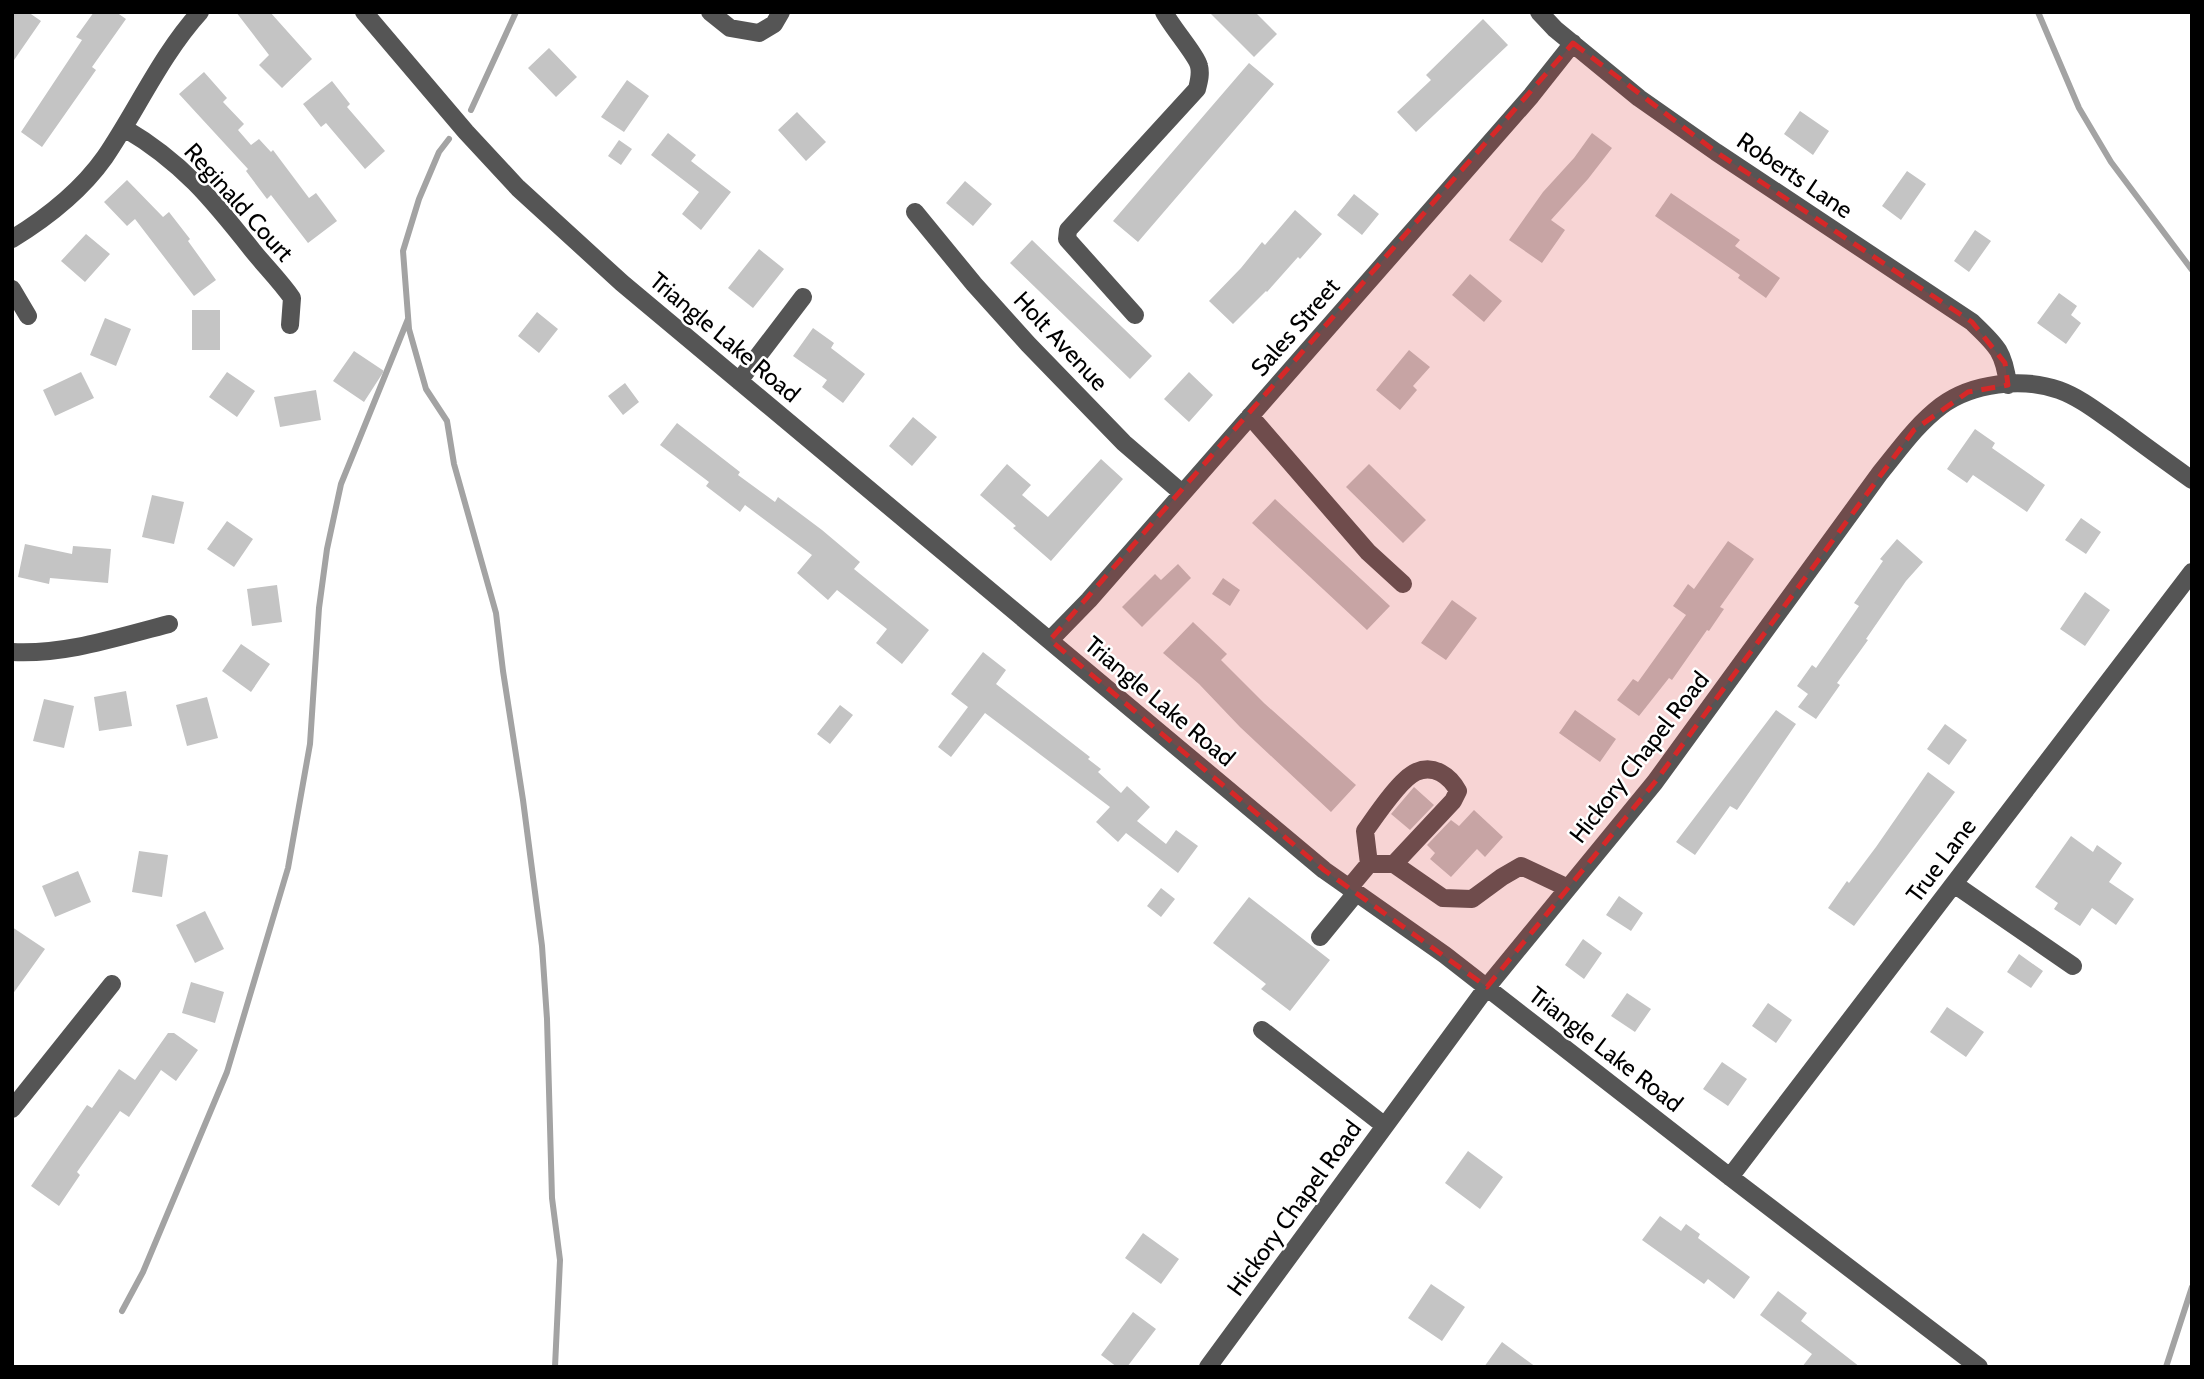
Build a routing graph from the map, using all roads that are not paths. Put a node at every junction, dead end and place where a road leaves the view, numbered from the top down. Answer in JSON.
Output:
{"nodes":[{"id":1,"x":200,"y":12,"type":"edge"},
{"id":2,"x":363,"y":12,"type":"edge"},
{"id":3,"x":710,"y":12,"type":"edge"},
{"id":4,"x":781,"y":12,"type":"edge"},
{"id":5,"x":1164,"y":12,"type":"edge"},
{"id":6,"x":1539,"y":12,"type":"edge"},
{"id":7,"x":1573,"y":43,"type":"junction"},
{"id":8,"x":124,"y":128,"type":"junction"},
{"id":9,"x":915,"y":212,"type":"dead end"},
{"id":10,"x":12,"y":239,"type":"edge"},
{"id":11,"x":12,"y":289,"type":"edge"},
{"id":12,"x":803,"y":297,"type":"dead end"},
{"id":13,"x":1135,"y":315,"type":"dead end"},
{"id":14,"x":28,"y":316,"type":"dead end"},
{"id":15,"x":290,"y":325,"type":"dead end"},
{"id":16,"x":738,"y":381,"type":"junction"},
{"id":17,"x":2008,"y":384,"type":"junction"},
{"id":18,"x":1250,"y":416,"type":"junction"},
{"id":19,"x":2192,"y":480,"type":"edge"},
{"id":20,"x":1182,"y":493,"type":"junction"},
{"id":21,"x":2192,"y":572,"type":"edge"},
{"id":22,"x":1404,"y":584,"type":"dead end"},
{"id":23,"x":169,"y":624,"type":"dead end"},
{"id":24,"x":1051,"y":640,"type":"junction"},
{"id":25,"x":12,"y":652,"type":"edge"},
{"id":26,"x":1369,"y":864,"type":"junction"},
{"id":27,"x":1394,"y":864,"type":"junction"},
{"id":28,"x":1954,"y":884,"type":"junction"},
{"id":29,"x":1568,"y":888,"type":"junction"},
{"id":30,"x":1353,"y":891,"type":"junction"},
{"id":31,"x":1320,"y":937,"type":"dead end"},
{"id":32,"x":2073,"y":966,"type":"dead end"},
{"id":33,"x":112,"y":985,"type":"dead end"},
{"id":34,"x":1487,"y":987,"type":"junction"},
{"id":35,"x":1262,"y":1030,"type":"dead end"},
{"id":36,"x":12,"y":1109,"type":"edge"},
{"id":37,"x":1385,"y":1126,"type":"junction"},
{"id":38,"x":1730,"y":1177,"type":"junction"},
{"id":39,"x":1208,"y":1367,"type":"edge"},
{"id":40,"x":1979,"y":1367,"type":"edge"}],
"edges":[{"from":1,"to":8,"type":"street"},
{"from":2,"to":16,"type":"street","name":"Triangle Lake Road"},
{"from":3,"to":4,"type":"street"},
{"from":5,"to":13,"type":"street"},
{"from":6,"to":7,"type":"street","name":"Roberts Lane"},
{"from":7,"to":17,"type":"street","name":"Roberts Lane"},
{"from":7,"to":18,"type":"street","name":"Sales Street"},
{"from":8,"to":10,"type":"street"},
{"from":8,"to":15,"type":"street","name":"Reginald Court"},
{"from":9,"to":20,"type":"street","name":"Holt Avenue"},
{"from":11,"to":14,"type":"street"},
{"from":12,"to":16,"type":"street"},
{"from":16,"to":24,"type":"street","name":"Triangle Lake Road"},
{"from":17,"to":19,"type":"street","name":"Hickory Chapel Road"},
{"from":17,"to":29,"type":"street","name":"Hickory Chapel Road"},
{"from":18,"to":20,"type":"street","name":"Sales Street"},
{"from":18,"to":22,"type":"street"},
{"from":20,"to":24,"type":"street","name":"Sales Street"},
{"from":21,"to":28,"type":"street","name":"True Lane"},
{"from":23,"to":25,"type":"street"},
{"from":24,"to":30,"type":"street","name":"Triangle Lake Road"},
{"from":26,"to":27,"type":"street"},
{"from":26,"to":27,"type":"street"},
{"from":26,"to":30,"type":"street"},
{"from":27,"to":29,"type":"street"},
{"from":28,"to":32,"type":"street"},
{"from":28,"to":38,"type":"street","name":"True Lane"},
{"from":29,"to":34,"type":"street","name":"Hickory Chapel Road"},
{"from":30,"to":31,"type":"street"},
{"from":30,"to":34,"type":"street","name":"Triangle Lake Road"},
{"from":33,"to":36,"type":"street"},
{"from":34,"to":37,"type":"street","name":"Hickory Chapel Road"},
{"from":34,"to":38,"type":"street","name":"Triangle Lake Road"},
{"from":35,"to":37,"type":"street"},
{"from":37,"to":39,"type":"street","name":"Hickory Chapel Road"},
{"from":38,"to":40,"type":"street","name":"Triangle Lake Road"}]}
